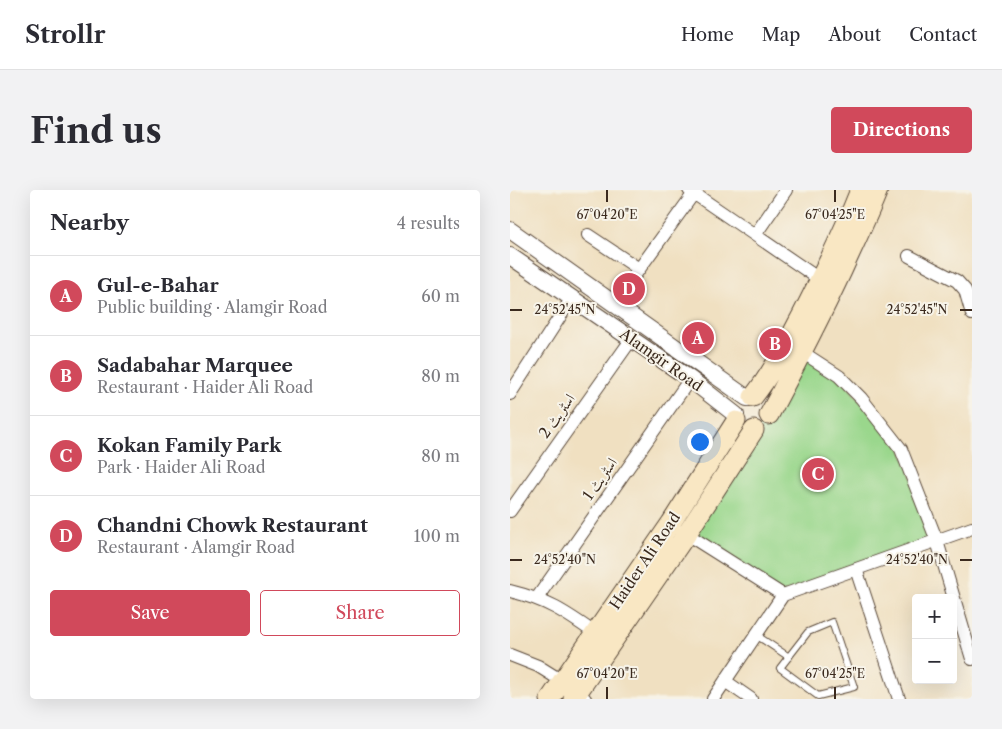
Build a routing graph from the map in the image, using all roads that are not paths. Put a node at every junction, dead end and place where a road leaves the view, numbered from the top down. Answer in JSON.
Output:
{"nodes":[{"id":1,"x":786,"y":190,"type":"edge"},
{"id":2,"x":860,"y":190,"type":"edge"},
{"id":3,"x":878,"y":190,"type":"edge"},
{"id":4,"x":692,"y":192,"type":"edge"},
{"id":5,"x":510,"y":230,"type":"edge"},
{"id":6,"x":588,"y":235,"type":"dead end"},
{"id":7,"x":754,"y":235,"type":"junction"},
{"id":8,"x":510,"y":256,"type":"edge"},
{"id":9,"x":909,"y":256,"type":"dead end"},
{"id":10,"x":639,"y":269,"type":"junction"},
{"id":11,"x":827,"y":284,"type":"junction"},
{"id":12,"x":572,"y":298,"type":"junction"},
{"id":13,"x":614,"y":304,"type":"junction"},
{"id":14,"x":972,"y":314,"type":"edge"},
{"id":15,"x":631,"y":340,"type":"junction"},
{"id":16,"x":802,"y":352,"type":"junction"},
{"id":17,"x":690,"y":379,"type":"junction"},
{"id":18,"x":510,"y":394,"type":"edge"},
{"id":19,"x":750,"y":398,"type":"junction"},
{"id":20,"x":769,"y":415,"type":"junction"},
{"id":21,"x":736,"y":418,"type":"junction"},
{"id":22,"x":754,"y":430,"type":"junction"},
{"id":23,"x":510,"y":510,"type":"edge"},
{"id":24,"x":671,"y":523,"type":"junction"},
{"id":25,"x":972,"y":528,"type":"edge"},
{"id":26,"x":686,"y":535,"type":"junction"},
{"id":27,"x":937,"y":541,"type":"junction"},
{"id":28,"x":856,"y":569,"type":"junction"},
{"id":29,"x":510,"y":591,"type":"edge"},
{"id":30,"x":784,"y":594,"type":"junction"},
{"id":31,"x":537,"y":598,"type":"junction"},
{"id":32,"x":596,"y":634,"type":"junction"},
{"id":33,"x":756,"y":634,"type":"junction"},
{"id":34,"x":510,"y":654,"type":"edge"},
{"id":35,"x":789,"y":657,"type":"junction"},
{"id":36,"x":972,"y":659,"type":"edge"},
{"id":37,"x":562,"y":681,"type":"junction"},
{"id":38,"x":725,"y":681,"type":"junction"},
{"id":39,"x":578,"y":697,"type":"edge"},
{"id":40,"x":550,"y":699,"type":"edge"},
{"id":41,"x":713,"y":699,"type":"edge"},
{"id":42,"x":751,"y":699,"type":"edge"},
{"id":43,"x":899,"y":699,"type":"edge"}],
"edges":[{"from":1,"to":7,"type":"street"},
{"from":2,"to":11,"type":"main road"},
{"from":3,"to":11,"type":"main road"},
{"from":4,"to":7,"type":"street"},
{"from":4,"to":10,"type":"street"},
{"from":5,"to":13,"type":"street","name":"Alamgir Road"},
{"from":6,"to":10,"type":"street"},
{"from":7,"to":11,"type":"street"},
{"from":8,"to":12,"type":"street","name":"Alamgir Road"},
{"from":9,"to":14,"type":"street"},
{"from":10,"to":13,"type":"street"},
{"from":11,"to":16,"type":"main road"},
{"from":11,"to":19,"type":"main road"},
{"from":12,"to":15,"type":"street","name":"Alamgir Road"},
{"from":12,"to":18,"type":"street"},
{"from":13,"to":19,"type":"street","name":"Alamgir Road"},
{"from":15,"to":17,"type":"street","name":"Alamgir Road"},
{"from":15,"to":23,"type":"street","name":"اسٹریٹ 2"},
{"from":16,"to":20,"type":"main road"},
{"from":16,"to":27,"type":"street"},
{"from":17,"to":21,"type":"street","name":"Alamgir Road"},
{"from":17,"to":31,"type":"street","name":"اسٹریٹ 1"},
{"from":19,"to":20,"type":"street"},
{"from":19,"to":21,"type":"street"},
{"from":20,"to":22,"type":"street"},
{"from":21,"to":22,"type":"street"},
{"from":21,"to":24,"type":"main road","name":"Haider Ali Road"},
{"from":22,"to":26,"type":"main road","name":"Haider Ali Road"},
{"from":24,"to":26,"type":"street"},
{"from":24,"to":32,"type":"main road","name":"Haider Ali Road"},
{"from":25,"to":27,"type":"street"},
{"from":26,"to":30,"type":"street"},
{"from":26,"to":39,"type":"main road","name":"Haider Ali Road"},
{"from":27,"to":28,"type":"street"},
{"from":27,"to":36,"type":"street"},
{"from":28,"to":30,"type":"street"},
{"from":28,"to":43,"type":"street"},
{"from":29,"to":31,"type":"street"},
{"from":30,"to":33,"type":"street"},
{"from":31,"to":32,"type":"street"},
{"from":32,"to":37,"type":"main road","name":"Haider Ali Road"},
{"from":33,"to":35,"type":"lane"},
{"from":33,"to":38,"type":"street"},
{"from":34,"to":37,"type":"street"},
{"from":35,"to":35,"type":"lane"},
{"from":37,"to":39,"type":"street"},
{"from":37,"to":40,"type":"main road","name":"Haider Ali Road"},
{"from":38,"to":41,"type":"street"},
{"from":38,"to":42,"type":"street"}]}
